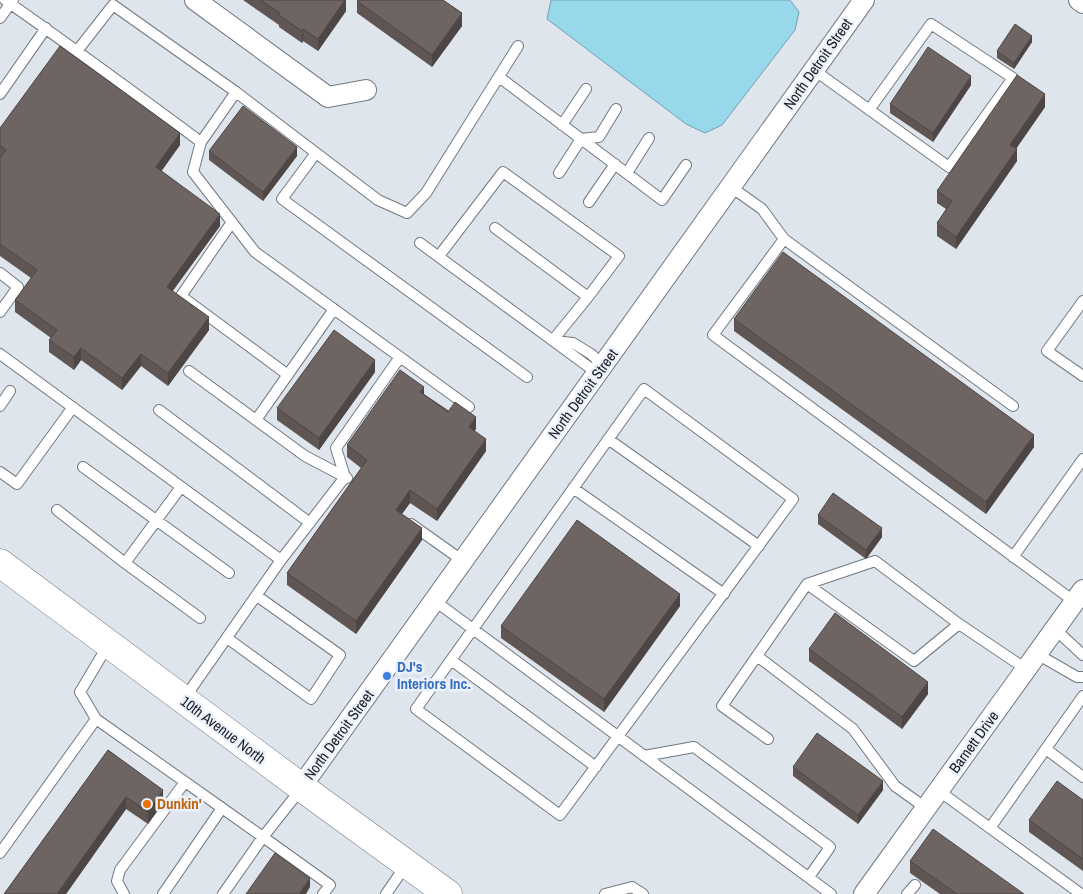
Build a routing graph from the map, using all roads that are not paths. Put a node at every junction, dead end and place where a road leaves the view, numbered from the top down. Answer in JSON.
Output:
{"nodes":[{"id":1,"x":195,"y":0,"type":"edge"},
{"id":2,"x":1079,"y":0,"type":"edge"},
{"id":3,"x":9,"y":1,"type":"edge"},
{"id":4,"x":857,"y":3,"type":"edge"},
{"id":5,"x":1083,"y":3,"type":"edge"},
{"id":6,"x":0,"y":18,"type":"edge"},
{"id":7,"x":46,"y":28,"type":"junction"},
{"id":8,"x":518,"y":46,"type":"dead end"},
{"id":9,"x":77,"y":51,"type":"junction"},
{"id":10,"x":814,"y":70,"type":"junction"},
{"id":11,"x":499,"y":77,"type":"junction"},
{"id":12,"x":586,"y":89,"type":"dead end"},
{"id":13,"x":366,"y":90,"type":"dead end"},
{"id":14,"x":236,"y":92,"type":"junction"},
{"id":15,"x":0,"y":94,"type":"edge"},
{"id":16,"x":616,"y":109,"type":"dead end"},
{"id":17,"x":869,"y":110,"type":"junction"},
{"id":18,"x":562,"y":125,"type":"junction"},
{"id":19,"x":649,"y":138,"type":"dead end"},
{"id":20,"x":581,"y":139,"type":"junction"},
{"id":21,"x":201,"y":142,"type":"junction"},
{"id":22,"x":316,"y":153,"type":"junction"},
{"id":23,"x":614,"y":164,"type":"junction"},
{"id":24,"x":686,"y":165,"type":"dead end"},
{"id":25,"x":560,"y":173,"type":"dead end"},
{"id":26,"x":627,"y":174,"type":"junction"},
{"id":27,"x":730,"y":187,"type":"junction"},
{"id":28,"x":589,"y":202,"type":"dead end"},
{"id":29,"x":232,"y":222,"type":"junction"},
{"id":30,"x":494,"y":228,"type":"dead end"},
{"id":31,"x":784,"y":239,"type":"junction"},
{"id":32,"x":420,"y":243,"type":"dead end"},
{"id":33,"x":439,"y":256,"type":"junction"},
{"id":34,"x":0,"y":274,"type":"edge"},
{"id":35,"x":588,"y":297,"type":"junction"},
{"id":36,"x":1083,"y":301,"type":"edge"},
{"id":37,"x":334,"y":309,"type":"junction"},
{"id":38,"x":0,"y":312,"type":"edge"},
{"id":39,"x":553,"y":340,"type":"junction"},
{"id":40,"x":0,"y":354,"type":"edge"},
{"id":41,"x":400,"y":357,"type":"junction"},
{"id":42,"x":600,"y":369,"type":"junction"},
{"id":43,"x":189,"y":371,"type":"dead end"},
{"id":44,"x":288,"y":374,"type":"junction"},
{"id":45,"x":1083,"y":376,"type":"edge"},
{"id":46,"x":527,"y":377,"type":"dead end"},
{"id":47,"x":10,"y":392,"type":"dead end"},
{"id":48,"x":0,"y":406,"type":"edge"},
{"id":49,"x":468,"y":406,"type":"dead end"},
{"id":50,"x":1013,"y":406,"type":"dead end"},
{"id":51,"x":73,"y":407,"type":"junction"},
{"id":52,"x":159,"y":410,"type":"dead end"},
{"id":53,"x":256,"y":420,"type":"junction"},
{"id":54,"x":608,"y":439,"type":"junction"},
{"id":55,"x":1083,"y":459,"type":"edge"},
{"id":56,"x":83,"y":467,"type":"dead end"},
{"id":57,"x":0,"y":472,"type":"edge"},
{"id":58,"x":345,"y":476,"type":"junction"},
{"id":59,"x":358,"y":486,"type":"edge"},
{"id":60,"x":182,"y":487,"type":"junction"},
{"id":61,"x":573,"y":488,"type":"junction"},
{"id":62,"x":57,"y":510,"type":"dead end"},
{"id":63,"x":400,"y":516,"type":"edge"},
{"id":64,"x":156,"y":521,"type":"junction"},
{"id":65,"x":310,"y":523,"type":"junction"},
{"id":66,"x":759,"y":546,"type":"junction"},
{"id":67,"x":1013,"y":557,"type":"junction"},
{"id":68,"x":281,"y":560,"type":"junction"},
{"id":69,"x":463,"y":561,"type":"junction"},
{"id":70,"x":0,"y":563,"type":"edge"},
{"id":71,"x":125,"y":563,"type":"junction"},
{"id":72,"x":229,"y":573,"type":"dead end"},
{"id":73,"x":807,"y":584,"type":"junction"},
{"id":74,"x":724,"y":594,"type":"junction"},
{"id":75,"x":257,"y":596,"type":"junction"},
{"id":76,"x":1079,"y":596,"type":"edge"},
{"id":77,"x":434,"y":601,"type":"junction"},
{"id":78,"x":200,"y":618,"type":"dead end"},
{"id":79,"x":959,"y":624,"type":"junction"},
{"id":80,"x":473,"y":629,"type":"junction"},
{"id":81,"x":1055,"y":629,"type":"junction"},
{"id":82,"x":227,"y":638,"type":"junction"},
{"id":83,"x":109,"y":644,"type":"junction"},
{"id":84,"x":1083,"y":655,"type":"edge"},
{"id":85,"x":757,"y":656,"type":"junction"},
{"id":86,"x":451,"y":660,"type":"junction"},
{"id":87,"x":1032,"y":661,"type":"junction"},
{"id":88,"x":1083,"y":677,"type":"edge"},
{"id":89,"x":1083,"y":696,"type":"edge"},
{"id":90,"x":183,"y":700,"type":"junction"},
{"id":91,"x":96,"y":719,"type":"junction"},
{"id":92,"x":618,"y":737,"type":"junction"},
{"id":93,"x":768,"y":739,"type":"dead end"},
{"id":94,"x":1046,"y":750,"type":"junction"},
{"id":95,"x":644,"y":756,"type":"junction"},
{"id":96,"x":596,"y":767,"type":"junction"},
{"id":97,"x":1083,"y":777,"type":"edge"},
{"id":98,"x":185,"y":782,"type":"junction"},
{"id":99,"x":301,"y":788,"type":"junction"},
{"id":100,"x":939,"y":791,"type":"junction"},
{"id":101,"x":222,"y":808,"type":"junction"},
{"id":102,"x":926,"y":808,"type":"junction"},
{"id":103,"x":990,"y":828,"type":"junction"},
{"id":104,"x":263,"y":838,"type":"junction"},
{"id":105,"x":0,"y":853,"type":"edge"},
{"id":106,"x":407,"y":864,"type":"junction"},
{"id":107,"x":809,"y":878,"type":"junction"},
{"id":108,"x":914,"y":885,"type":"dead end"},
{"id":109,"x":124,"y":894,"type":"edge"},
{"id":110,"x":163,"y":894,"type":"edge"},
{"id":111,"x":223,"y":894,"type":"edge"},
{"id":112,"x":324,"y":894,"type":"edge"},
{"id":113,"x":386,"y":894,"type":"edge"},
{"id":114,"x":448,"y":894,"type":"edge"},
{"id":115,"x":605,"y":894,"type":"edge"},
{"id":116,"x":643,"y":894,"type":"edge"},
{"id":117,"x":832,"y":894,"type":"edge"},
{"id":118,"x":864,"y":894,"type":"edge"},
{"id":119,"x":908,"y":894,"type":"edge"},
{"id":120,"x":1081,"y":894,"type":"edge"}],
"edges":[{"from":1,"to":13,"type":"street"},
{"from":2,"to":5,"type":"street"},
{"from":3,"to":6,"type":"lane"},
{"from":3,"to":7,"type":"lane"},
{"from":4,"to":10,"type":"street","name":"North Detroit Street"},
{"from":7,"to":9,"type":"lane"},
{"from":7,"to":15,"type":"lane"},
{"from":8,"to":11,"type":"lane"},
{"from":9,"to":14,"type":"lane"},
{"from":9,"to":21,"type":"lane"},
{"from":10,"to":17,"type":"lane"},
{"from":10,"to":27,"type":"street","name":"North Detroit Street"},
{"from":11,"to":18,"type":"lane"},
{"from":11,"to":22,"type":"lane"},
{"from":12,"to":18,"type":"lane"},
{"from":14,"to":21,"type":"lane"},
{"from":14,"to":22,"type":"lane"},
{"from":16,"to":20,"type":"lane"},
{"from":17,"to":17,"type":"lane"},
{"from":18,"to":20,"type":"lane"},
{"from":19,"to":26,"type":"lane"},
{"from":20,"to":23,"type":"lane"},
{"from":20,"to":25,"type":"lane"},
{"from":21,"to":29,"type":"lane"},
{"from":22,"to":46,"type":"lane"},
{"from":23,"to":26,"type":"lane"},
{"from":23,"to":28,"type":"lane"},
{"from":24,"to":26,"type":"lane"},
{"from":27,"to":31,"type":"lane"},
{"from":27,"to":42,"type":"street","name":"North Detroit Street"},
{"from":29,"to":37,"type":"lane"},
{"from":29,"to":44,"type":"lane"},
{"from":30,"to":35,"type":"lane"},
{"from":31,"to":50,"type":"lane"},
{"from":31,"to":67,"type":"lane"},
{"from":32,"to":33,"type":"lane"},
{"from":33,"to":35,"type":"lane"},
{"from":33,"to":39,"type":"lane"},
{"from":34,"to":38,"type":"lane"},
{"from":35,"to":39,"type":"lane"},
{"from":36,"to":45,"type":"lane"},
{"from":37,"to":41,"type":"lane"},
{"from":37,"to":44,"type":"lane"},
{"from":39,"to":42,"type":"lane"},
{"from":40,"to":51,"type":"lane"},
{"from":41,"to":49,"type":"lane"},
{"from":41,"to":58,"type":"lane"},
{"from":42,"to":69,"type":"street","name":"North Detroit Street"},
{"from":43,"to":53,"type":"lane"},
{"from":44,"to":53,"type":"lane"},
{"from":47,"to":48,"type":"lane"},
{"from":51,"to":57,"type":"lane"},
{"from":51,"to":60,"type":"lane"},
{"from":52,"to":65,"type":"lane"},
{"from":53,"to":58,"type":"lane"},
{"from":54,"to":61,"type":"lane"},
{"from":54,"to":66,"type":"lane"},
{"from":54,"to":66,"type":"lane"},
{"from":55,"to":67,"type":"lane"},
{"from":56,"to":64,"type":"lane"},
{"from":58,"to":59,"type":"lane"},
{"from":58,"to":65,"type":"lane"},
{"from":60,"to":64,"type":"lane"},
{"from":60,"to":68,"type":"lane"},
{"from":61,"to":74,"type":"lane"},
{"from":61,"to":80,"type":"lane"},
{"from":62,"to":71,"type":"lane"},
{"from":63,"to":69,"type":"lane"},
{"from":64,"to":71,"type":"lane"},
{"from":64,"to":72,"type":"lane"},
{"from":65,"to":68,"type":"lane"},
{"from":66,"to":74,"type":"lane"},
{"from":67,"to":76,"type":"lane"},
{"from":68,"to":75,"type":"lane"},
{"from":69,"to":77,"type":"street","name":"North Detroit Street"},
{"from":70,"to":83,"type":"street","name":"10th Avenue North"},
{"from":71,"to":78,"type":"lane"},
{"from":73,"to":79,"type":"lane"},
{"from":73,"to":79,"type":"lane"},
{"from":73,"to":85,"type":"lane"},
{"from":74,"to":92,"type":"lane"},
{"from":75,"to":82,"type":"lane"},
{"from":75,"to":82,"type":"lane"},
{"from":76,"to":81,"type":"street","name":"Barnett Drive"},
{"from":77,"to":80,"type":"lane"},
{"from":77,"to":99,"type":"street","name":"North Detroit Street"},
{"from":79,"to":87,"type":"lane"},
{"from":80,"to":86,"type":"lane"},
{"from":80,"to":92,"type":"lane"},
{"from":81,"to":84,"type":"lane"},
{"from":81,"to":87,"type":"street","name":"Barnett Drive"},
{"from":82,"to":90,"type":"lane"},
{"from":83,"to":90,"type":"street","name":"10th Avenue North"},
{"from":83,"to":91,"type":"lane"},
{"from":85,"to":93,"type":"lane"},
{"from":85,"to":102,"type":"lane"},
{"from":86,"to":96,"type":"lane"},
{"from":86,"to":96,"type":"lane"},
{"from":87,"to":88,"type":"lane"},
{"from":87,"to":100,"type":"street","name":"Barnett Drive"},
{"from":89,"to":94,"type":"lane"},
{"from":90,"to":99,"type":"street","name":"10th Avenue North"},
{"from":91,"to":98,"type":"lane"},
{"from":91,"to":105,"type":"lane"},
{"from":92,"to":95,"type":"lane"},
{"from":92,"to":96,"type":"lane"},
{"from":94,"to":97,"type":"lane"},
{"from":94,"to":103,"type":"lane"},
{"from":95,"to":107,"type":"lane"},
{"from":95,"to":107,"type":"lane"},
{"from":98,"to":101,"type":"lane"},
{"from":98,"to":109,"type":"lane"},
{"from":99,"to":104,"type":"lane"},
{"from":99,"to":106,"type":"street","name":"10th Avenue North"},
{"from":100,"to":102,"type":"street","name":"Barnett Drive"},
{"from":100,"to":103,"type":"lane"},
{"from":101,"to":104,"type":"lane"},
{"from":101,"to":110,"type":"lane"},
{"from":102,"to":118,"type":"street","name":"Barnett Drive"},
{"from":103,"to":120,"type":"lane"},
{"from":104,"to":111,"type":"lane"},
{"from":104,"to":112,"type":"lane"},
{"from":106,"to":113,"type":"lane"},
{"from":106,"to":114,"type":"street","name":"10th Avenue North"},
{"from":107,"to":117,"type":"lane"},
{"from":108,"to":119,"type":"lane"},
{"from":115,"to":116,"type":"lane"}]}
